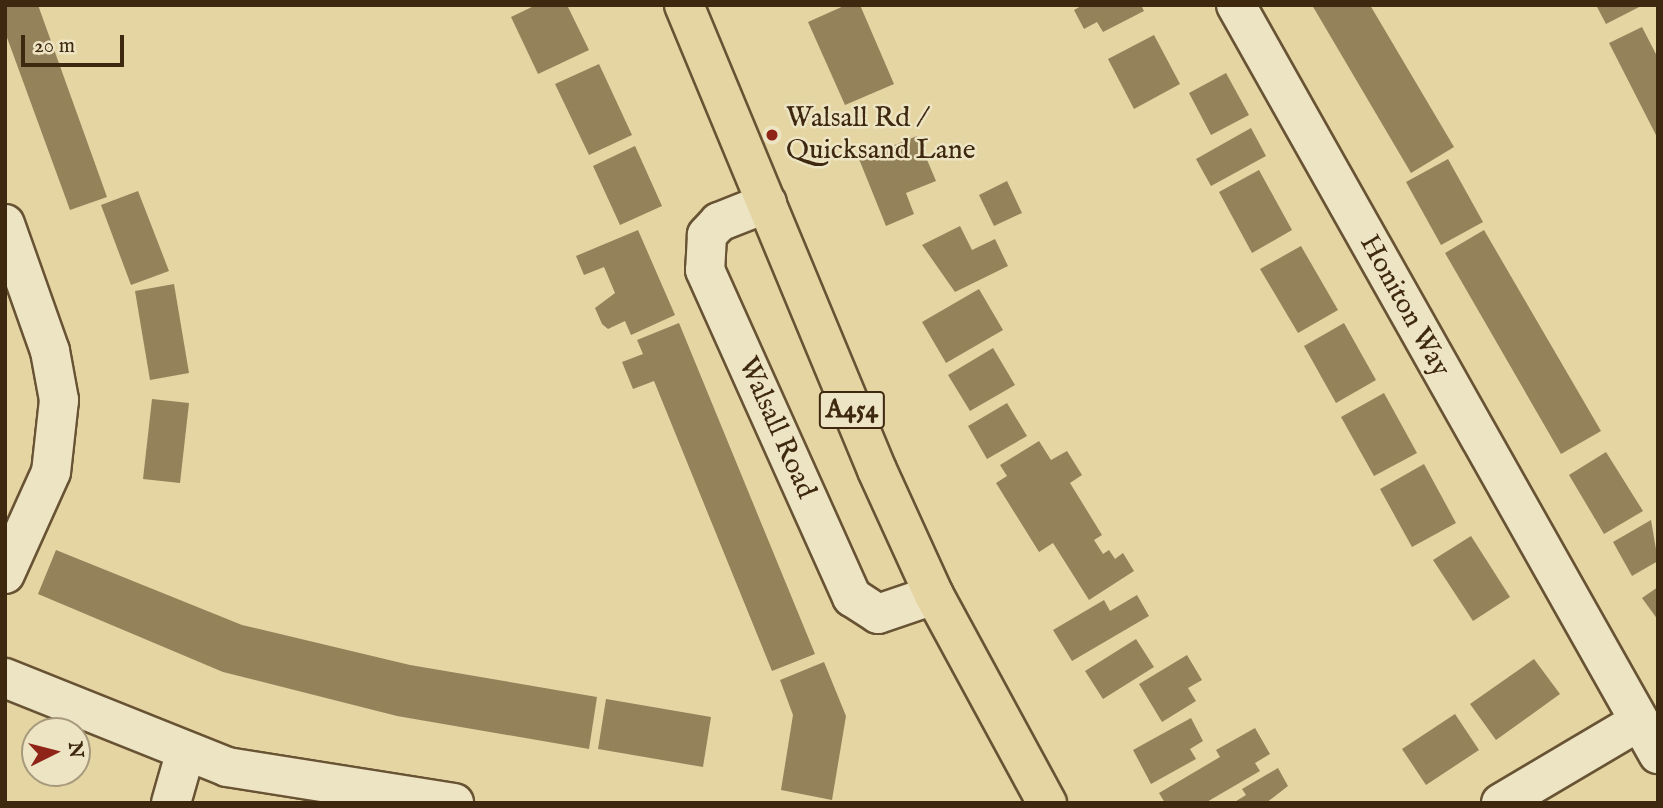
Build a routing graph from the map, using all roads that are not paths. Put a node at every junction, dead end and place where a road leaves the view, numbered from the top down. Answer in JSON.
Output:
{"nodes":[{"id":1,"x":684,"y":5,"type":"edge"},
{"id":2,"x":1236,"y":5,"type":"edge"},
{"id":3,"x":766,"y":203,"type":"junction"},
{"id":4,"x":5,"y":224,"type":"edge"},
{"id":5,"x":5,"y":573,"type":"edge"},
{"id":6,"x":933,"y":595,"type":"junction"},
{"id":7,"x":5,"y":678,"type":"edge"},
{"id":8,"x":1638,"y":722,"type":"junction"},
{"id":9,"x":185,"y":754,"type":"junction"},
{"id":10,"x":1658,"y":754,"type":"edge"},
{"id":11,"x":171,"y":803,"type":"edge"},
{"id":12,"x":454,"y":803,"type":"edge"},
{"id":13,"x":1047,"y":803,"type":"edge"},
{"id":14,"x":1501,"y":803,"type":"edge"}],
"edges":[{"from":1,"to":3,"type":"main road","number":"A454"},
{"from":2,"to":8,"type":"street","name":"Honiton Way"},
{"from":3,"to":6,"type":"main road","number":"A454"},
{"from":3,"to":6,"type":"street","name":"Walsall Road"},
{"from":4,"to":5,"type":"street"},
{"from":6,"to":13,"type":"main road","number":"A454"},
{"from":7,"to":9,"type":"street"},
{"from":8,"to":10,"type":"street","name":"Honiton Way"},
{"from":8,"to":14,"type":"street"},
{"from":9,"to":11,"type":"street"},
{"from":9,"to":12,"type":"street"}]}
